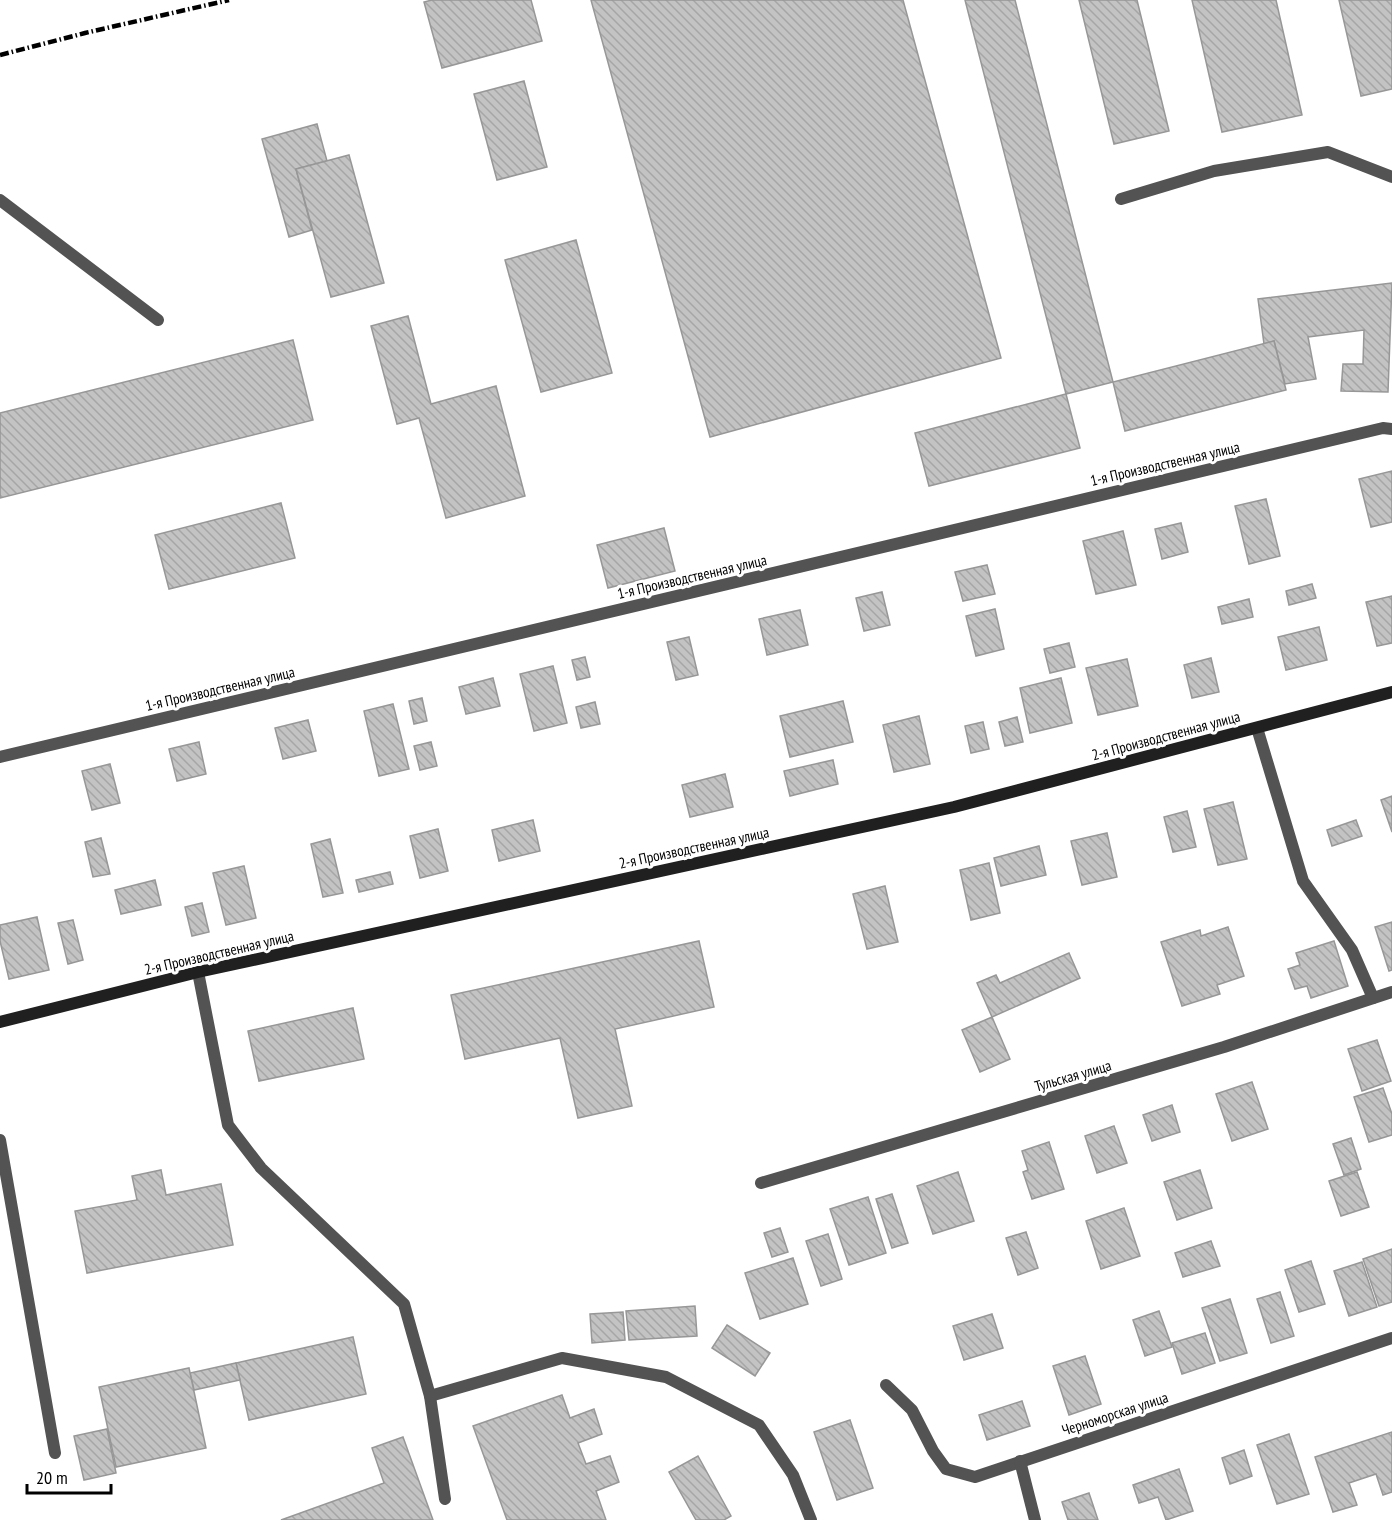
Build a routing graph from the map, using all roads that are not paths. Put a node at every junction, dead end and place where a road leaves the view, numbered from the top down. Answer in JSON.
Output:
{"nodes":[{"id":1,"x":1392,"y":177,"type":"edge"},
{"id":2,"x":1121,"y":199,"type":"dead end"},
{"id":3,"x":0,"y":200,"type":"edge"},
{"id":4,"x":158,"y":320,"type":"dead end"},
{"id":5,"x":1392,"y":429,"type":"edge"},
{"id":6,"x":1392,"y":692,"type":"edge"},
{"id":7,"x":1257,"y":728,"type":"junction"},
{"id":8,"x":0,"y":757,"type":"edge"},
{"id":9,"x":198,"y":972,"type":"junction"},
{"id":10,"x":1392,"y":992,"type":"edge"},
{"id":11,"x":1373,"y":998,"type":"junction"},
{"id":12,"x":0,"y":1022,"type":"edge"},
{"id":13,"x":0,"y":1140,"type":"edge"},
{"id":14,"x":761,"y":1183,"type":"dead end"},
{"id":15,"x":1392,"y":1338,"type":"edge"},
{"id":16,"x":886,"y":1385,"type":"dead end"},
{"id":17,"x":430,"y":1396,"type":"junction"},
{"id":18,"x":55,"y":1453,"type":"dead end"},
{"id":19,"x":1020,"y":1461,"type":"junction"},
{"id":20,"x":445,"y":1499,"type":"dead end"},
{"id":21,"x":811,"y":1520,"type":"edge"},
{"id":22,"x":1035,"y":1520,"type":"edge"}],
"edges":[{"from":1,"to":2,"type":"street"},
{"from":3,"to":4,"type":"street"},
{"from":5,"to":8,"type":"street","name":"1-я Производственная улица"},
{"from":6,"to":7,"type":"street","name":"2-я Производственная улица"},
{"from":7,"to":9,"type":"street","name":"2-я Производственная улица"},
{"from":7,"to":11,"type":"street"},
{"from":9,"to":12,"type":"street","name":"2-я Производственная улица"},
{"from":9,"to":17,"type":"street"},
{"from":10,"to":11,"type":"street","name":"Тульская улица"},
{"from":11,"to":14,"type":"street","name":"Тульская улица"},
{"from":13,"to":18,"type":"street"},
{"from":15,"to":19,"type":"street","name":"Черноморская улица"},
{"from":16,"to":19,"type":"street","name":"Черноморская улица"},
{"from":17,"to":20,"type":"street"},
{"from":17,"to":21,"type":"street"},
{"from":19,"to":22,"type":"street"}]}
